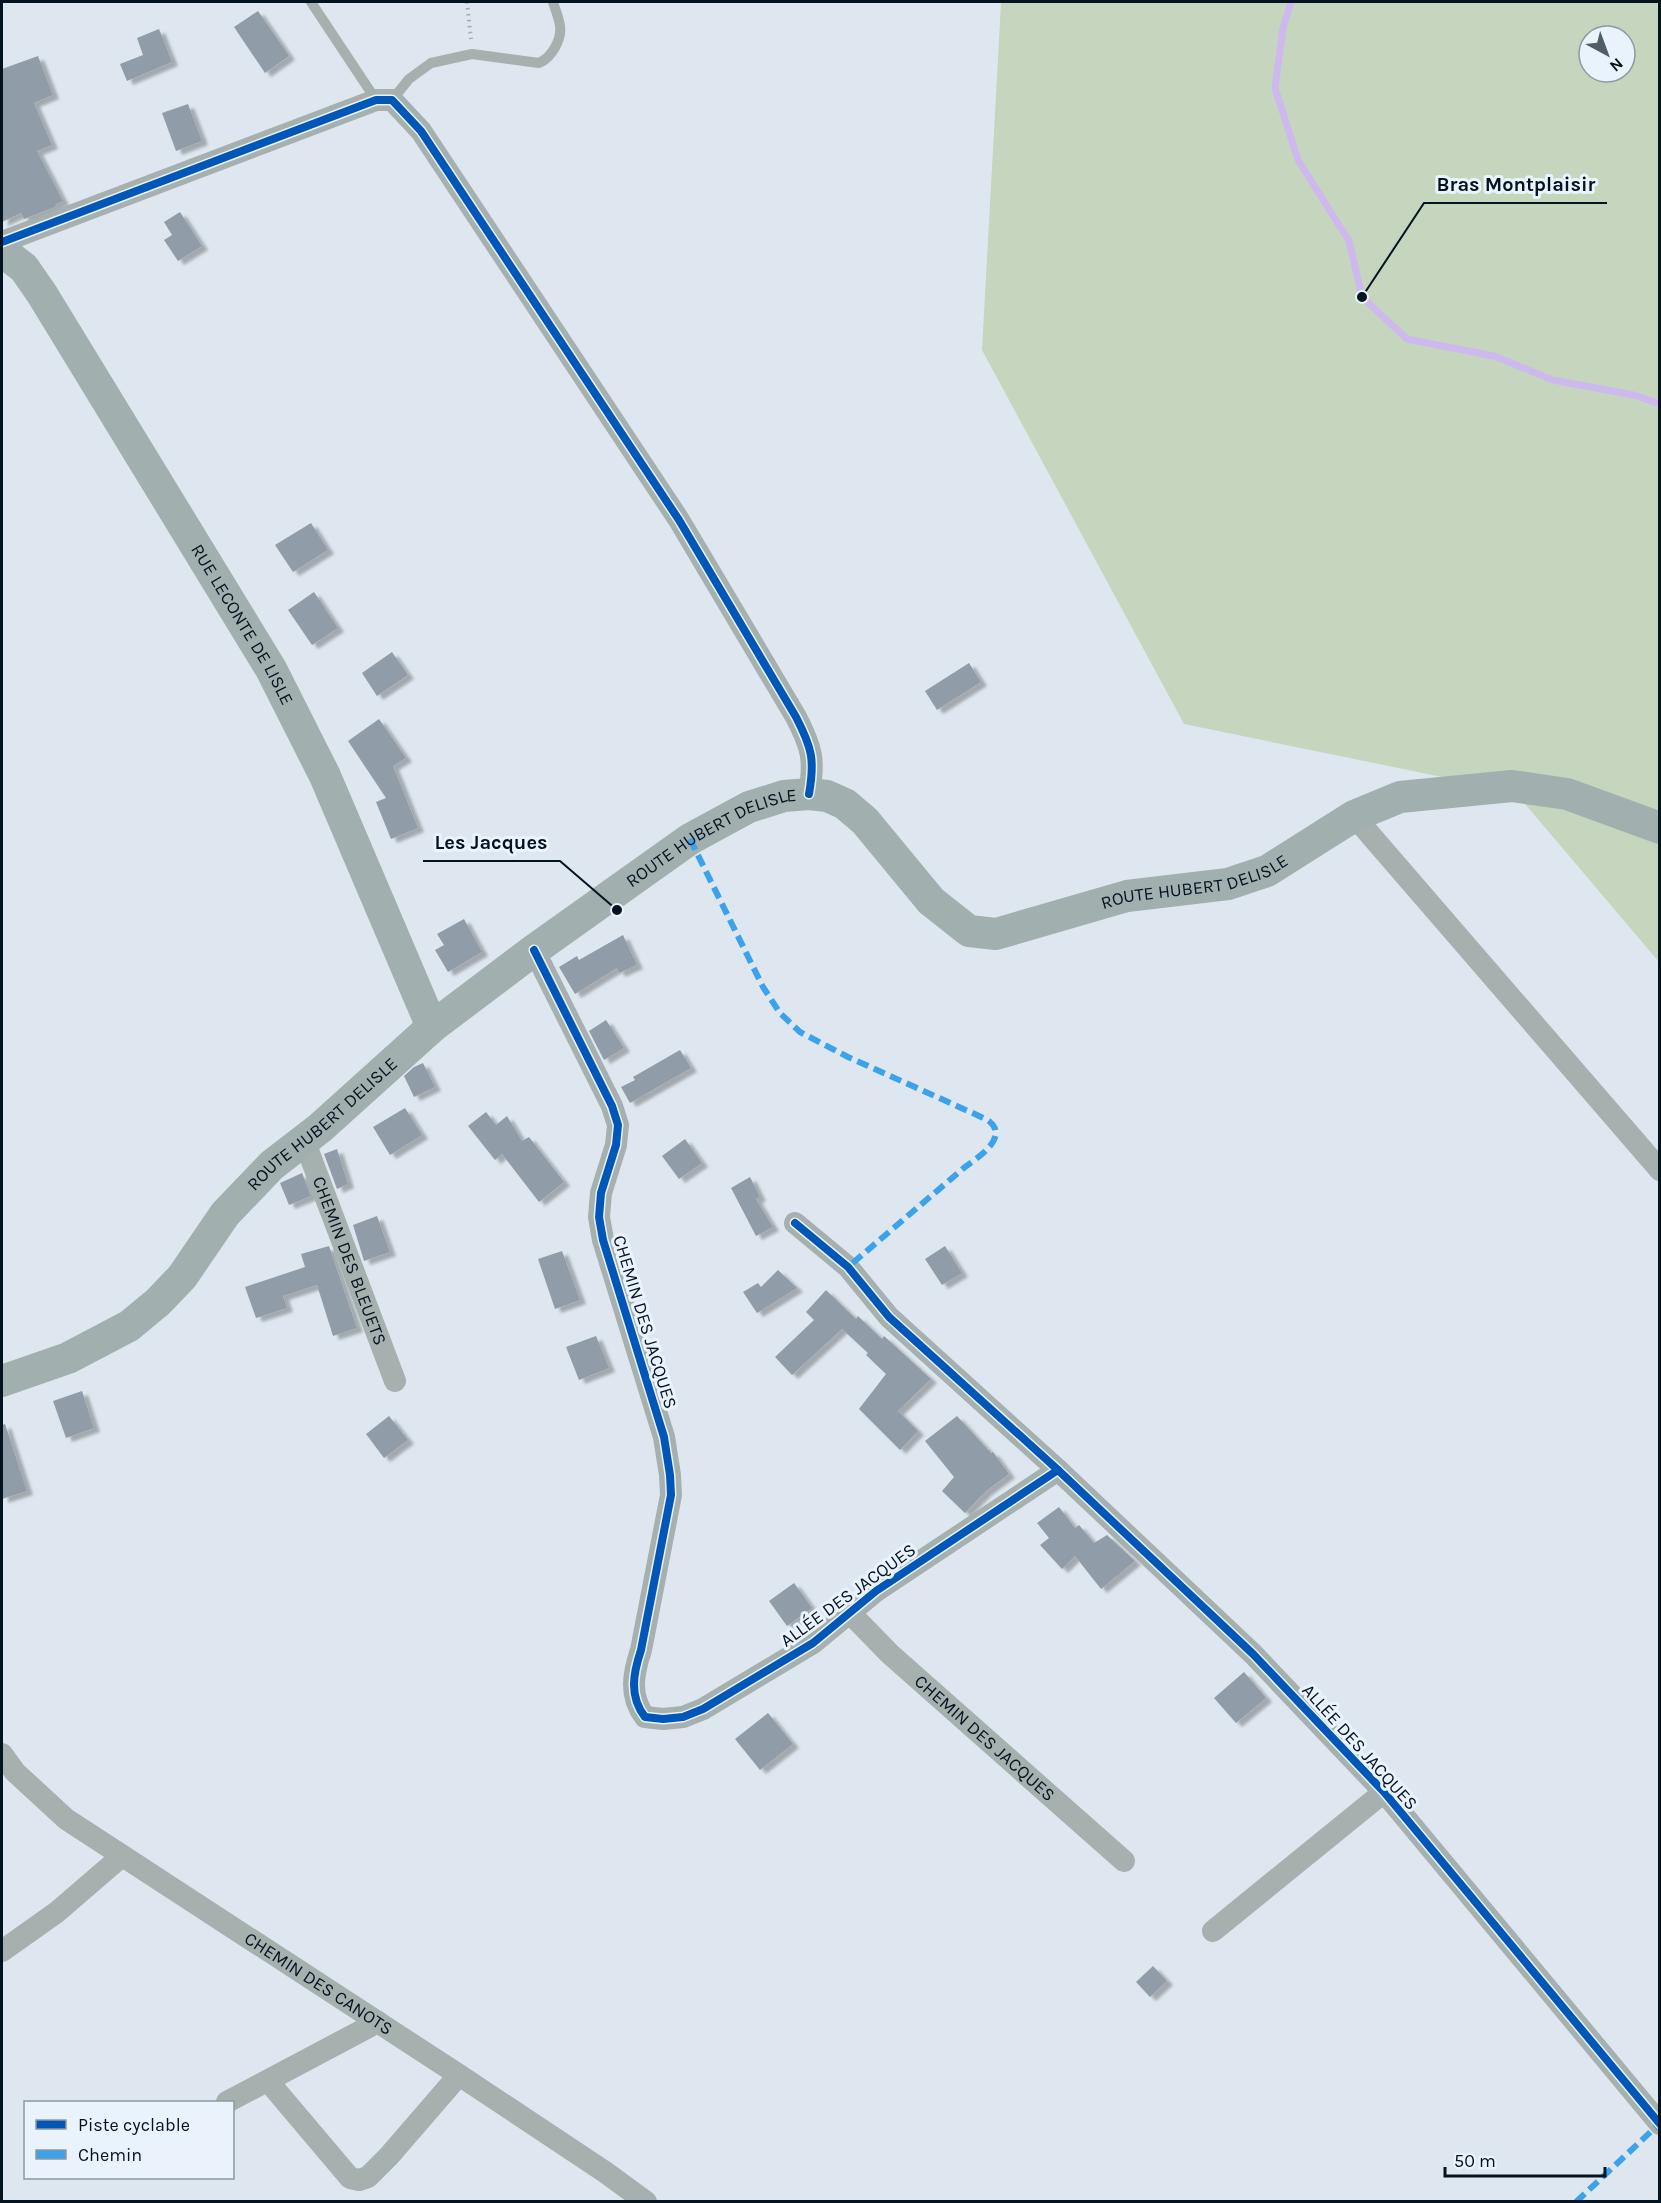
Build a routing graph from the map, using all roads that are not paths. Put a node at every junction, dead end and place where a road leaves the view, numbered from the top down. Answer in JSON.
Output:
{"nodes":[{"id":1,"x":311,"y":2,"type":"edge"},
{"id":2,"x":553,"y":2,"type":"edge"},
{"id":3,"x":384,"y":100,"type":"junction"},
{"id":4,"x":2,"y":242,"type":"edge"},
{"id":5,"x":2,"y":251,"type":"edge"},
{"id":6,"x":809,"y":794,"type":"junction"},
{"id":7,"x":1354,"y":816,"type":"junction"},
{"id":8,"x":1659,"y":828,"type":"edge"},
{"id":9,"x":534,"y":950,"type":"junction"},
{"id":10,"x":432,"y":1028,"type":"junction"},
{"id":11,"x":304,"y":1140,"type":"junction"},
{"id":12,"x":1659,"y":1170,"type":"edge"},
{"id":13,"x":795,"y":1223,"type":"dead end"},
{"id":14,"x":2,"y":1381,"type":"edge"},
{"id":15,"x":395,"y":1381,"type":"dead end"},
{"id":16,"x":1058,"y":1470,"type":"junction"},
{"id":17,"x":850,"y":1613,"type":"junction"},
{"id":18,"x":645,"y":1717,"type":"joint"},
{"id":19,"x":2,"y":1754,"type":"edge"},
{"id":20,"x":1384,"y":1792,"type":"junction"},
{"id":21,"x":122,"y":1856,"type":"junction"},
{"id":22,"x":1124,"y":1861,"type":"dead end"},
{"id":23,"x":1213,"y":1931,"type":"dead end"},
{"id":24,"x":2,"y":1952,"type":"edge"},
{"id":25,"x":378,"y":2022,"type":"junction"},
{"id":26,"x":459,"y":2075,"type":"junction"},
{"id":27,"x":268,"y":2081,"type":"junction"},
{"id":28,"x":231,"y":2101,"type":"edge"},
{"id":29,"x":1659,"y":2124,"type":"edge"},
{"id":30,"x":646,"y":2202,"type":"edge"}],
"edges":[{"from":1,"to":3,"type":"lane"},
{"from":2,"to":3,"type":"lane"},
{"from":3,"to":4,"type":"street"},
{"from":3,"to":6,"type":"street"},
{"from":5,"to":10,"type":"main road","name":"RUE LECONTE DE LISLE"},
{"from":6,"to":7,"type":"main road","name":"ROUTE HUBERT DELISLE"},
{"from":6,"to":9,"type":"main road","name":"ROUTE HUBERT DELISLE"},
{"from":7,"to":8,"type":"main road","name":"ROUTE HUBERT DELISLE"},
{"from":7,"to":12,"type":"street"},
{"from":9,"to":10,"type":"main road","name":"ROUTE HUBERT DELISLE"},
{"from":9,"to":18,"type":"street","name":"CHEMIN DES JACQUES"},
{"from":10,"to":11,"type":"main road","name":"ROUTE HUBERT DELISLE"},
{"from":11,"to":14,"type":"main road","name":"ROUTE HUBERT DELISLE"},
{"from":11,"to":15,"type":"street","name":"CHEMIN DES BLEUETS"},
{"from":13,"to":16,"type":"street","name":"ALLÉE DES JACQUES"},
{"from":16,"to":17,"type":"street","name":"ALLÉE DES JACQUES"},
{"from":16,"to":20,"type":"street","name":"ALLÉE DES JACQUES"},
{"from":17,"to":18,"type":"street","name":"ALLÉE DES JACQUES"},
{"from":17,"to":22,"type":"street","name":"CHEMIN DES JACQUES"},
{"from":19,"to":21,"type":"street","name":"CHEMIN DES CANOTS"},
{"from":20,"to":23,"type":"street","name":"ALLÉE DES JACQUES"},
{"from":20,"to":29,"type":"street","name":"ALLÉE DES JACQUES"},
{"from":21,"to":24,"type":"street"},
{"from":21,"to":25,"type":"street","name":"CHEMIN DES CANOTS"},
{"from":25,"to":26,"type":"street","name":"CHEMIN DES CANOTS"},
{"from":25,"to":27,"type":"street"},
{"from":26,"to":27,"type":"street"},
{"from":26,"to":30,"type":"street","name":"CHEMIN DES CANOTS"},
{"from":27,"to":28,"type":"street"}]}
